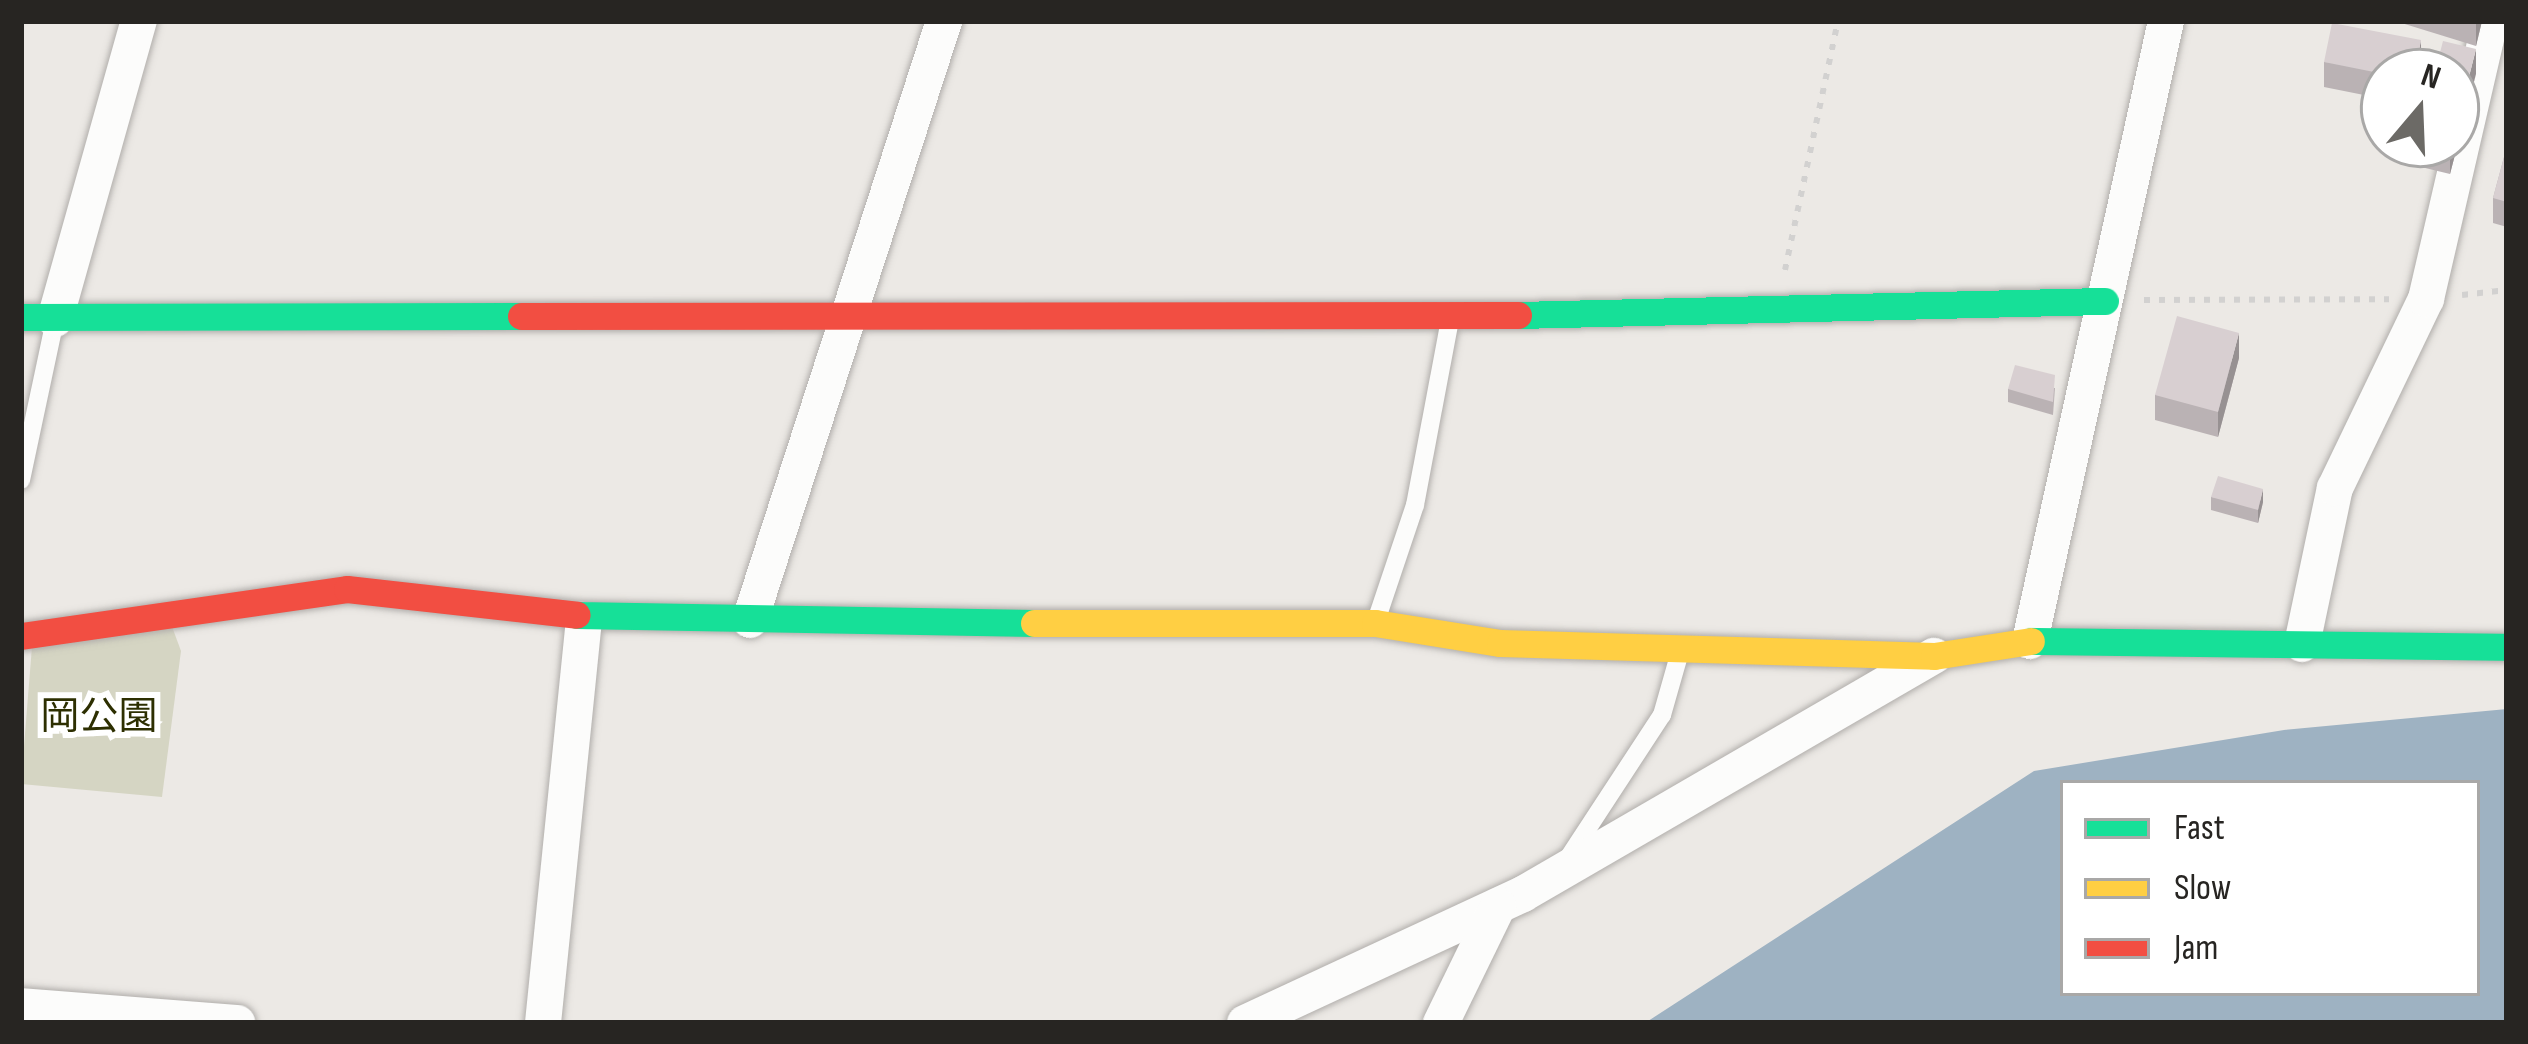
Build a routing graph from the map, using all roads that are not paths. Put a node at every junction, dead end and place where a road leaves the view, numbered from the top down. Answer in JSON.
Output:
{"nodes":[{"id":1,"x":140,"y":21,"type":"edge"},
{"id":2,"x":944,"y":21,"type":"edge"},
{"id":3,"x":2166,"y":21,"type":"edge"},
{"id":4,"x":2490,"y":21,"type":"edge"},
{"id":5,"x":2105,"y":301,"type":"junction"},
{"id":6,"x":850,"y":311,"type":"junction"},
{"id":7,"x":1451,"y":314,"type":"junction"},
{"id":8,"x":38,"y":318,"type":"edge"},
{"id":9,"x":21,"y":480,"type":"edge"},
{"id":10,"x":584,"y":620,"type":"junction"},
{"id":11,"x":750,"y":620,"type":"junction"},
{"id":12,"x":1375,"y":623,"type":"junction"},
{"id":13,"x":21,"y":636,"type":"edge"},
{"id":14,"x":2030,"y":641,"type":"junction"},
{"id":15,"x":1683,"y":642,"type":"junction"},
{"id":16,"x":2302,"y":644,"type":"junction"},
{"id":17,"x":2507,"y":647,"type":"edge"},
{"id":18,"x":1934,"y":656,"type":"junction"},
{"id":19,"x":1560,"y":872,"type":"junction"},
{"id":20,"x":1498,"y":906,"type":"junction"},
{"id":21,"x":21,"y":1006,"type":"edge"},
{"id":22,"x":237,"y":1023,"type":"edge"},
{"id":23,"x":542,"y":1023,"type":"edge"},
{"id":24,"x":1244,"y":1023,"type":"edge"},
{"id":25,"x":1441,"y":1023,"type":"edge"}],
"edges":[{"from":1,"to":8,"type":"street"},
{"from":2,"to":6,"type":"street"},
{"from":3,"to":5,"type":"street"},
{"from":4,"to":16,"type":"street"},
{"from":5,"to":7,"type":"street"},
{"from":5,"to":14,"type":"street"},
{"from":6,"to":7,"type":"street"},
{"from":6,"to":8,"type":"street"},
{"from":6,"to":11,"type":"street"},
{"from":7,"to":12,"type":"lane"},
{"from":8,"to":9,"type":"lane"},
{"from":10,"to":11,"type":"street"},
{"from":10,"to":13,"type":"street"},
{"from":10,"to":23,"type":"street"},
{"from":11,"to":12,"type":"street"},
{"from":12,"to":15,"type":"street"},
{"from":14,"to":16,"type":"street"},
{"from":14,"to":18,"type":"street"},
{"from":15,"to":18,"type":"street"},
{"from":15,"to":19,"type":"lane"},
{"from":16,"to":17,"type":"street"},
{"from":18,"to":19,"type":"street"},
{"from":19,"to":20,"type":"street"},
{"from":20,"to":24,"type":"street"},
{"from":20,"to":25,"type":"street"},
{"from":21,"to":22,"type":"street"}]}
